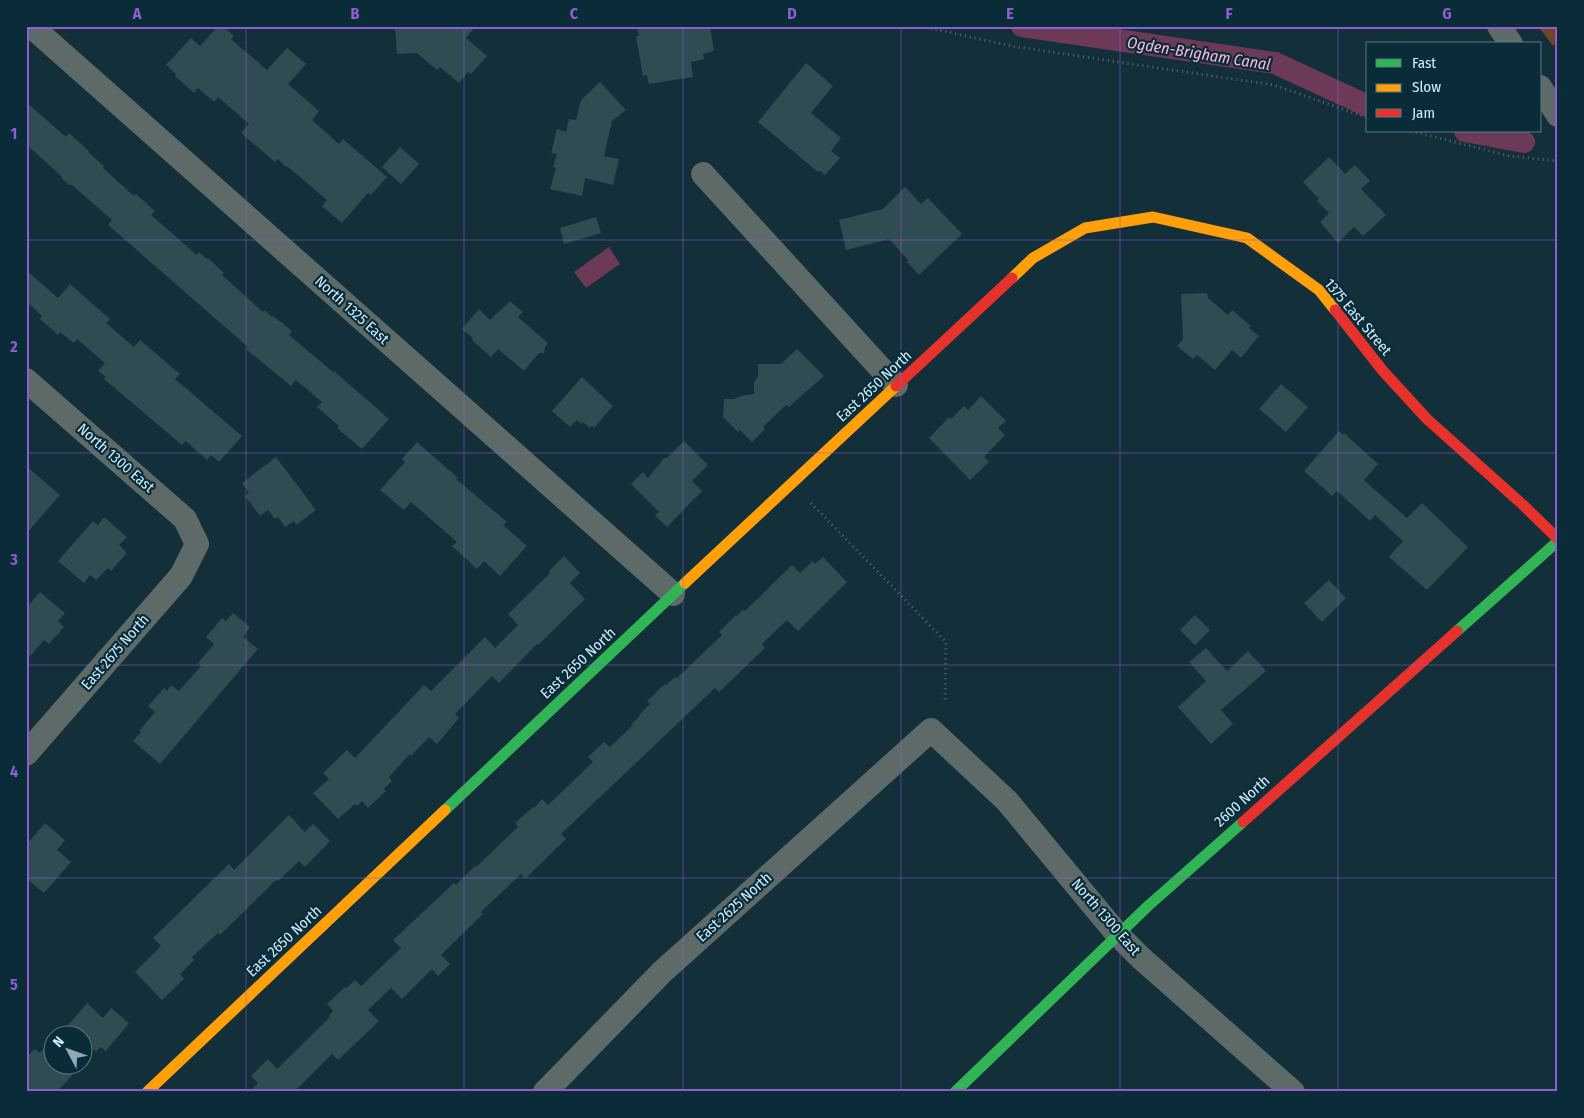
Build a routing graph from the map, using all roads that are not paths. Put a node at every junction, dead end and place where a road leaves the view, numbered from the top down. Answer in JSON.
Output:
{"nodes":[{"id":1,"x":31,"y":26,"type":"edge"},
{"id":2,"x":1499,"y":26,"type":"edge"},
{"id":3,"x":1511,"y":42,"type":"edge"},
{"id":4,"x":1542,"y":90,"type":"edge"},
{"id":5,"x":1558,"y":115,"type":"edge"},
{"id":6,"x":703,"y":174,"type":"dead end"},
{"id":7,"x":1033,"y":258,"type":"joint"},
{"id":8,"x":26,"y":380,"type":"edge"},
{"id":9,"x":896,"y":385,"type":"junction"},
{"id":10,"x":1558,"y":540,"type":"edge"},
{"id":11,"x":197,"y":544,"type":"joint"},
{"id":12,"x":672,"y":594,"type":"junction"},
{"id":13,"x":931,"y":730,"type":"joint"},
{"id":14,"x":26,"y":754,"type":"edge"},
{"id":15,"x":1118,"y":935,"type":"junction"},
{"id":16,"x":147,"y":1092,"type":"edge"},
{"id":17,"x":545,"y":1092,"type":"edge"},
{"id":18,"x":955,"y":1092,"type":"edge"},
{"id":19,"x":1293,"y":1092,"type":"edge"}],
"edges":[{"from":1,"to":12,"type":"street","name":"North 1325 East"},
{"from":2,"to":3,"type":"street"},
{"from":4,"to":5,"type":"street"},
{"from":6,"to":9,"type":"street"},
{"from":7,"to":9,"type":"street","name":"East 2650 North"},
{"from":7,"to":10,"type":"street","name":"1375 East Street"},
{"from":8,"to":11,"type":"street","name":"North 1300 East"},
{"from":9,"to":12,"type":"street","name":"East 2650 North"},
{"from":10,"to":15,"type":"street","name":"2600 North"},
{"from":11,"to":14,"type":"street","name":"East 2675 North"},
{"from":12,"to":16,"type":"street","name":"East 2650 North"},
{"from":13,"to":15,"type":"street","name":"North 1300 East"},
{"from":13,"to":17,"type":"street","name":"East 2625 North"},
{"from":15,"to":18,"type":"street","name":"2600 North"},
{"from":15,"to":19,"type":"street","name":"North 1300 East"}]}
